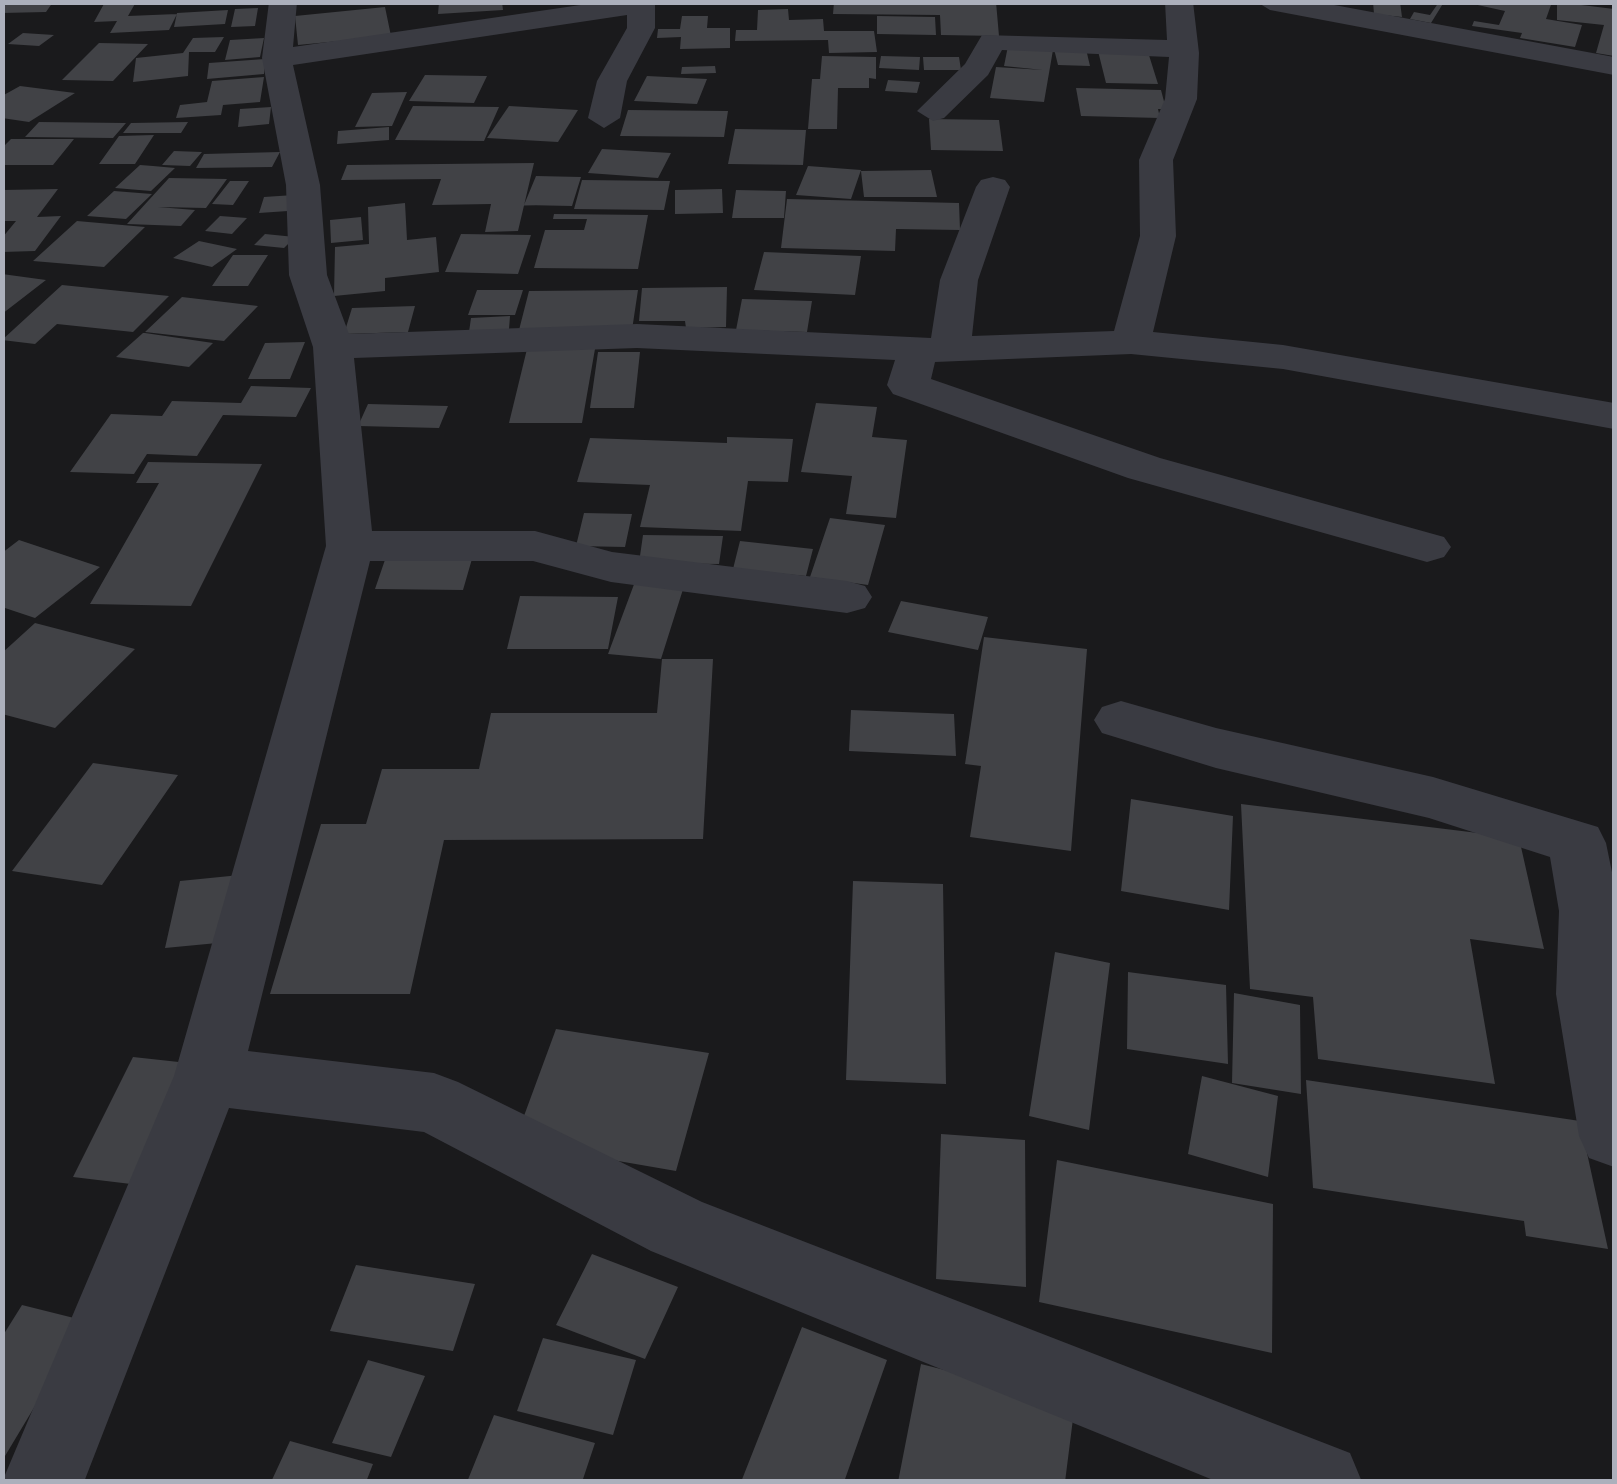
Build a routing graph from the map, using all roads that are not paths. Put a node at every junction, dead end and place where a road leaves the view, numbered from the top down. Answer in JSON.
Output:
{"nodes":[{"id":1,"x":283,"y":2,"type":"edge"},
{"id":2,"x":1179,"y":2,"type":"edge"},
{"id":3,"x":1270,"y":2,"type":"edge"},
{"id":4,"x":1460,"y":2,"type":"edge"},
{"id":5,"x":1445,"y":32,"type":"junction"},
{"id":6,"x":1183,"y":49,"type":"junction"},
{"id":7,"x":277,"y":58,"type":"junction"},
{"id":8,"x":1614,"y":66,"type":"edge"},
{"id":9,"x":933,"y":111,"type":"dead end"},
{"id":10,"x":604,"y":118,"type":"dead end"},
{"id":11,"x":994,"y":187,"type":"dead end"},
{"id":12,"x":1131,"y":342,"type":"junction"},
{"id":13,"x":332,"y":348,"type":"junction"},
{"id":14,"x":934,"y":349,"type":"junction"},
{"id":15,"x":1614,"y":416,"type":"edge"},
{"id":16,"x":350,"y":546,"type":"junction"},
{"id":17,"x":1427,"y":547,"type":"dead end"},
{"id":18,"x":847,"y":598,"type":"dead end"},
{"id":19,"x":1122,"y":720,"type":"dead end"},
{"id":20,"x":208,"y":1076,"type":"junction"},
{"id":21,"x":1614,"y":1136,"type":"edge"},
{"id":22,"x":43,"y":1482,"type":"edge"},
{"id":23,"x":1321,"y":1482,"type":"edge"}],
"edges":[{"from":1,"to":7,"type":"street"},
{"from":2,"to":6,"type":"street"},
{"from":3,"to":5,"type":"street"},
{"from":4,"to":5,"type":"street"},
{"from":5,"to":8,"type":"street"},
{"from":6,"to":9,"type":"street"},
{"from":6,"to":12,"type":"street"},
{"from":7,"to":10,"type":"street"},
{"from":7,"to":13,"type":"street"},
{"from":11,"to":14,"type":"street"},
{"from":12,"to":14,"type":"street"},
{"from":12,"to":15,"type":"street"},
{"from":13,"to":14,"type":"street"},
{"from":13,"to":16,"type":"street"},
{"from":14,"to":17,"type":"street"},
{"from":16,"to":18,"type":"street"},
{"from":16,"to":20,"type":"street"},
{"from":19,"to":21,"type":"street"},
{"from":20,"to":22,"type":"street"},
{"from":20,"to":23,"type":"street"}]}
